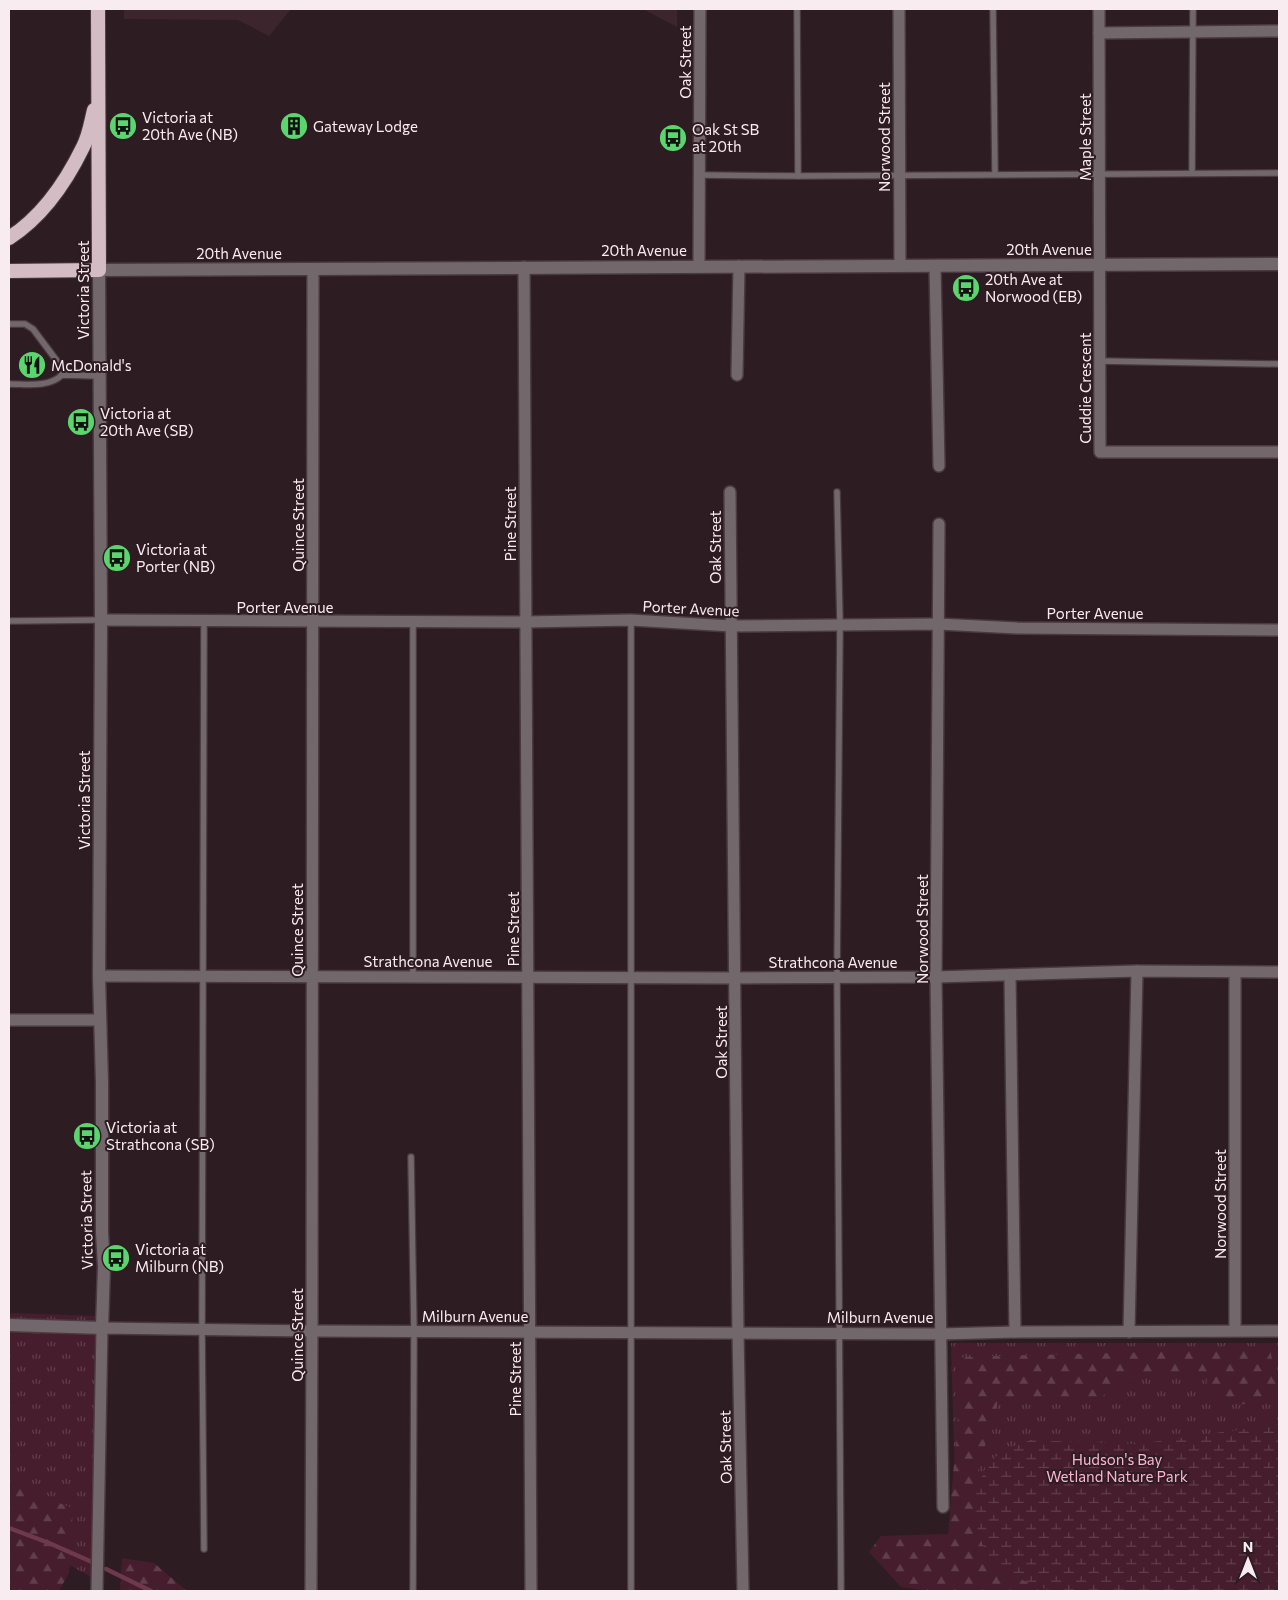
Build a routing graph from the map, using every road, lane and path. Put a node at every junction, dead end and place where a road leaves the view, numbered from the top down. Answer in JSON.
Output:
{"nodes":[{"id":1,"x":98,"y":9,"type":"edge"},
{"id":2,"x":700,"y":9,"type":"edge"},
{"id":3,"x":797,"y":9,"type":"edge"},
{"id":4,"x":899,"y":9,"type":"edge"},
{"id":5,"x":993,"y":9,"type":"edge"},
{"id":6,"x":1099,"y":9,"type":"edge"},
{"id":7,"x":1193,"y":9,"type":"edge"},
{"id":8,"x":1279,"y":31,"type":"edge"},
{"id":9,"x":1193,"y":32,"type":"junction"},
{"id":10,"x":1099,"y":33,"type":"junction"},
{"id":11,"x":98,"y":95,"type":"junction"},
{"id":12,"x":1279,"y":173,"type":"edge"},
{"id":13,"x":995,"y":174,"type":"junction"},
{"id":14,"x":1100,"y":174,"type":"junction"},
{"id":15,"x":1192,"y":174,"type":"junction"},
{"id":16,"x":700,"y":175,"type":"junction"},
{"id":17,"x":899,"y":175,"type":"junction"},
{"id":18,"x":798,"y":176,"type":"junction"},
{"id":19,"x":9,"y":238,"type":"edge"},
{"id":20,"x":1279,"y":264,"type":"edge"},
{"id":21,"x":1101,"y":265,"type":"junction"},
{"id":22,"x":699,"y":266,"type":"junction"},
{"id":23,"x":739,"y":266,"type":"junction"},
{"id":24,"x":900,"y":266,"type":"junction"},
{"id":25,"x":935,"y":266,"type":"junction"},
{"id":26,"x":524,"y":267,"type":"junction"},
{"id":27,"x":313,"y":269,"type":"junction"},
{"id":28,"x":99,"y":270,"type":"junction"},
{"id":29,"x":9,"y":271,"type":"edge"},
{"id":30,"x":9,"y":324,"type":"edge"},
{"id":31,"x":1100,"y":361,"type":"junction"},
{"id":32,"x":1279,"y":364,"type":"edge"},
{"id":33,"x":62,"y":375,"type":"junction"},
{"id":34,"x":737,"y":375,"type":"dead end"},
{"id":35,"x":100,"y":376,"type":"junction"},
{"id":36,"x":9,"y":384,"type":"edge"},
{"id":37,"x":1279,"y":452,"type":"edge"},
{"id":38,"x":940,"y":466,"type":"dead end"},
{"id":39,"x":730,"y":492,"type":"dead end"},
{"id":40,"x":837,"y":492,"type":"dead end"},
{"id":41,"x":939,"y":524,"type":"dead end"},
{"id":42,"x":101,"y":620,"type":"junction"},
{"id":43,"x":631,"y":620,"type":"junction"},
{"id":44,"x":9,"y":621,"type":"edge"},
{"id":45,"x":204,"y":621,"type":"junction"},
{"id":46,"x":413,"y":621,"type":"junction"},
{"id":47,"x":313,"y":622,"type":"junction"},
{"id":48,"x":525,"y":622,"type":"junction"},
{"id":49,"x":840,"y":624,"type":"junction"},
{"id":50,"x":938,"y":624,"type":"junction"},
{"id":51,"x":731,"y":626,"type":"junction"},
{"id":52,"x":1279,"y":630,"type":"edge"},
{"id":53,"x":1137,"y":971,"type":"junction"},
{"id":54,"x":1235,"y":972,"type":"junction"},
{"id":55,"x":1279,"y":972,"type":"edge"},
{"id":56,"x":202,"y":975,"type":"junction"},
{"id":57,"x":1010,"y":975,"type":"junction"},
{"id":58,"x":99,"y":976,"type":"junction"},
{"id":59,"x":312,"y":976,"type":"junction"},
{"id":60,"x":413,"y":976,"type":"junction"},
{"id":61,"x":528,"y":976,"type":"junction"},
{"id":62,"x":837,"y":976,"type":"junction"},
{"id":63,"x":631,"y":977,"type":"junction"},
{"id":64,"x":936,"y":977,"type":"junction"},
{"id":65,"x":735,"y":978,"type":"junction"},
{"id":66,"x":9,"y":1020,"type":"edge"},
{"id":67,"x":100,"y":1020,"type":"junction"},
{"id":68,"x":411,"y":1157,"type":"dead end"},
{"id":69,"x":9,"y":1325,"type":"edge"},
{"id":70,"x":102,"y":1328,"type":"junction"},
{"id":71,"x":202,"y":1330,"type":"junction"},
{"id":72,"x":1235,"y":1330,"type":"junction"},
{"id":73,"x":312,"y":1331,"type":"junction"},
{"id":74,"x":1279,"y":1331,"type":"edge"},
{"id":75,"x":414,"y":1332,"type":"junction"},
{"id":76,"x":530,"y":1332,"type":"junction"},
{"id":77,"x":632,"y":1332,"type":"junction"},
{"id":78,"x":1015,"y":1332,"type":"junction"},
{"id":79,"x":1129,"y":1332,"type":"junction"},
{"id":80,"x":738,"y":1333,"type":"junction"},
{"id":81,"x":838,"y":1334,"type":"junction"},
{"id":82,"x":940,"y":1334,"type":"junction"},
{"id":83,"x":943,"y":1507,"type":"dead end"},
{"id":84,"x":204,"y":1549,"type":"dead end"},
{"id":85,"x":96,"y":1591,"type":"edge"},
{"id":86,"x":311,"y":1591,"type":"edge"},
{"id":87,"x":413,"y":1591,"type":"edge"},
{"id":88,"x":532,"y":1591,"type":"edge"},
{"id":89,"x":631,"y":1591,"type":"edge"},
{"id":90,"x":743,"y":1591,"type":"edge"},
{"id":91,"x":840,"y":1591,"type":"edge"}],
"edges":[{"from":1,"to":11,"type":"highway","name":"Victoria Street"},
{"from":2,"to":16,"type":"street","name":"Oak Street"},
{"from":3,"to":18,"type":"lane"},
{"from":4,"to":17,"type":"street","name":"Norwood Street"},
{"from":5,"to":13,"type":"lane"},
{"from":6,"to":10,"type":"street","name":"Maple Street"},
{"from":7,"to":9,"type":"lane"},
{"from":8,"to":9,"type":"street"},
{"from":9,"to":10,"type":"street"},
{"from":9,"to":15,"type":"lane"},
{"from":10,"to":14,"type":"street","name":"Maple Street"},
{"from":11,"to":19,"type":"highway"},
{"from":11,"to":28,"type":"highway","name":"Victoria Street"},
{"from":12,"to":15,"type":"lane"},
{"from":13,"to":14,"type":"lane"},
{"from":13,"to":17,"type":"lane"},
{"from":14,"to":15,"type":"lane"},
{"from":14,"to":21,"type":"street","name":"Maple Street"},
{"from":16,"to":18,"type":"lane"},
{"from":16,"to":22,"type":"street","name":"Oak Street"},
{"from":17,"to":18,"type":"lane"},
{"from":17,"to":24,"type":"street","name":"Norwood Street"},
{"from":20,"to":21,"type":"street","name":"20th Avenue"},
{"from":21,"to":25,"type":"street","name":"20th Avenue"},
{"from":21,"to":31,"type":"street","name":"Cuddie Crescent"},
{"from":22,"to":23,"type":"street","name":"20th Avenue"},
{"from":22,"to":26,"type":"street","name":"20th Avenue"},
{"from":23,"to":24,"type":"street","name":"20th Avenue"},
{"from":23,"to":34,"type":"street"},
{"from":24,"to":25,"type":"street","name":"20th Avenue"},
{"from":25,"to":38,"type":"street"},
{"from":26,"to":27,"type":"street","name":"20th Avenue"},
{"from":26,"to":48,"type":"street","name":"Pine Street"},
{"from":27,"to":28,"type":"street","name":"20th Avenue"},
{"from":27,"to":47,"type":"street","name":"Quince Street"},
{"from":28,"to":29,"type":"highway","name":"20th Avenue"},
{"from":28,"to":35,"type":"street","name":"Victoria Street"},
{"from":30,"to":33,"type":"lane"},
{"from":31,"to":32,"type":"lane"},
{"from":31,"to":37,"type":"street","name":"Cuddie Crescent"},
{"from":33,"to":35,"type":"lane"},
{"from":33,"to":36,"type":"lane"},
{"from":35,"to":42,"type":"street","name":"Victoria Street"},
{"from":39,"to":51,"type":"street","name":"Oak Street"},
{"from":40,"to":49,"type":"lane"},
{"from":41,"to":50,"type":"street","name":"Norwood Street"},
{"from":42,"to":44,"type":"lane"},
{"from":42,"to":45,"type":"street","name":"Porter Avenue"},
{"from":42,"to":58,"type":"street","name":"Victoria Street"},
{"from":43,"to":48,"type":"street","name":"Porter Avenue"},
{"from":43,"to":51,"type":"street","name":"Porter Avenue"},
{"from":43,"to":63,"type":"lane"},
{"from":45,"to":47,"type":"street","name":"Porter Avenue"},
{"from":45,"to":56,"type":"lane"},
{"from":46,"to":47,"type":"street","name":"Porter Avenue"},
{"from":46,"to":48,"type":"street","name":"Porter Avenue"},
{"from":46,"to":60,"type":"lane"},
{"from":47,"to":59,"type":"street","name":"Quince Street"},
{"from":48,"to":61,"type":"street","name":"Pine Street"},
{"from":49,"to":50,"type":"street","name":"Porter Avenue"},
{"from":49,"to":51,"type":"street","name":"Porter Avenue"},
{"from":49,"to":62,"type":"lane"},
{"from":50,"to":52,"type":"street","name":"Porter Avenue"},
{"from":50,"to":64,"type":"street","name":"Norwood Street"},
{"from":51,"to":65,"type":"street","name":"Oak Street"},
{"from":53,"to":54,"type":"street","name":"Strathcona Avenue"},
{"from":53,"to":57,"type":"street","name":"Strathcona Avenue"},
{"from":53,"to":79,"type":"street"},
{"from":54,"to":55,"type":"street"},
{"from":54,"to":72,"type":"street","name":"Norwood Street"},
{"from":56,"to":58,"type":"street","name":"Strathcona Avenue"},
{"from":56,"to":59,"type":"street","name":"Strathcona Avenue"},
{"from":56,"to":71,"type":"lane"},
{"from":57,"to":64,"type":"street","name":"Strathcona Avenue"},
{"from":57,"to":78,"type":"street"},
{"from":58,"to":67,"type":"street","name":"Victoria Street"},
{"from":59,"to":60,"type":"street","name":"Strathcona Avenue"},
{"from":59,"to":73,"type":"street","name":"Quince Street"},
{"from":60,"to":61,"type":"street","name":"Strathcona Avenue"},
{"from":61,"to":63,"type":"street","name":"Strathcona Avenue"},
{"from":61,"to":76,"type":"street","name":"Pine Street"},
{"from":62,"to":64,"type":"street","name":"Strathcona Avenue"},
{"from":62,"to":65,"type":"street","name":"Strathcona Avenue"},
{"from":62,"to":81,"type":"lane"},
{"from":63,"to":65,"type":"street","name":"Strathcona Avenue"},
{"from":63,"to":77,"type":"lane"},
{"from":64,"to":82,"type":"street","name":"Norwood Street"},
{"from":65,"to":80,"type":"street","name":"Oak Street"},
{"from":66,"to":67,"type":"street"},
{"from":67,"to":70,"type":"street","name":"Victoria Street"},
{"from":68,"to":75,"type":"lane"},
{"from":69,"to":70,"type":"street","name":"Milburn Avenue"},
{"from":70,"to":71,"type":"street","name":"Milburn Avenue"},
{"from":70,"to":85,"type":"street","name":"Victoria Street"},
{"from":71,"to":73,"type":"street","name":"Milburn Avenue"},
{"from":71,"to":84,"type":"lane"},
{"from":72,"to":74,"type":"street"},
{"from":72,"to":79,"type":"street"},
{"from":73,"to":75,"type":"street","name":"Milburn Avenue"},
{"from":73,"to":86,"type":"street","name":"Quince Street"},
{"from":75,"to":76,"type":"street","name":"Milburn Avenue"},
{"from":75,"to":87,"type":"lane"},
{"from":76,"to":77,"type":"street","name":"Milburn Avenue"},
{"from":76,"to":88,"type":"street","name":"Pine Street"},
{"from":77,"to":80,"type":"street","name":"Milburn Avenue"},
{"from":77,"to":89,"type":"lane"},
{"from":78,"to":79,"type":"street"},
{"from":78,"to":82,"type":"street"},
{"from":80,"to":81,"type":"street","name":"Milburn Avenue"},
{"from":80,"to":90,"type":"street","name":"Oak Street"},
{"from":81,"to":82,"type":"street","name":"Milburn Avenue"},
{"from":81,"to":91,"type":"lane"},
{"from":82,"to":83,"type":"street","name":"Norwood Street"}]}
